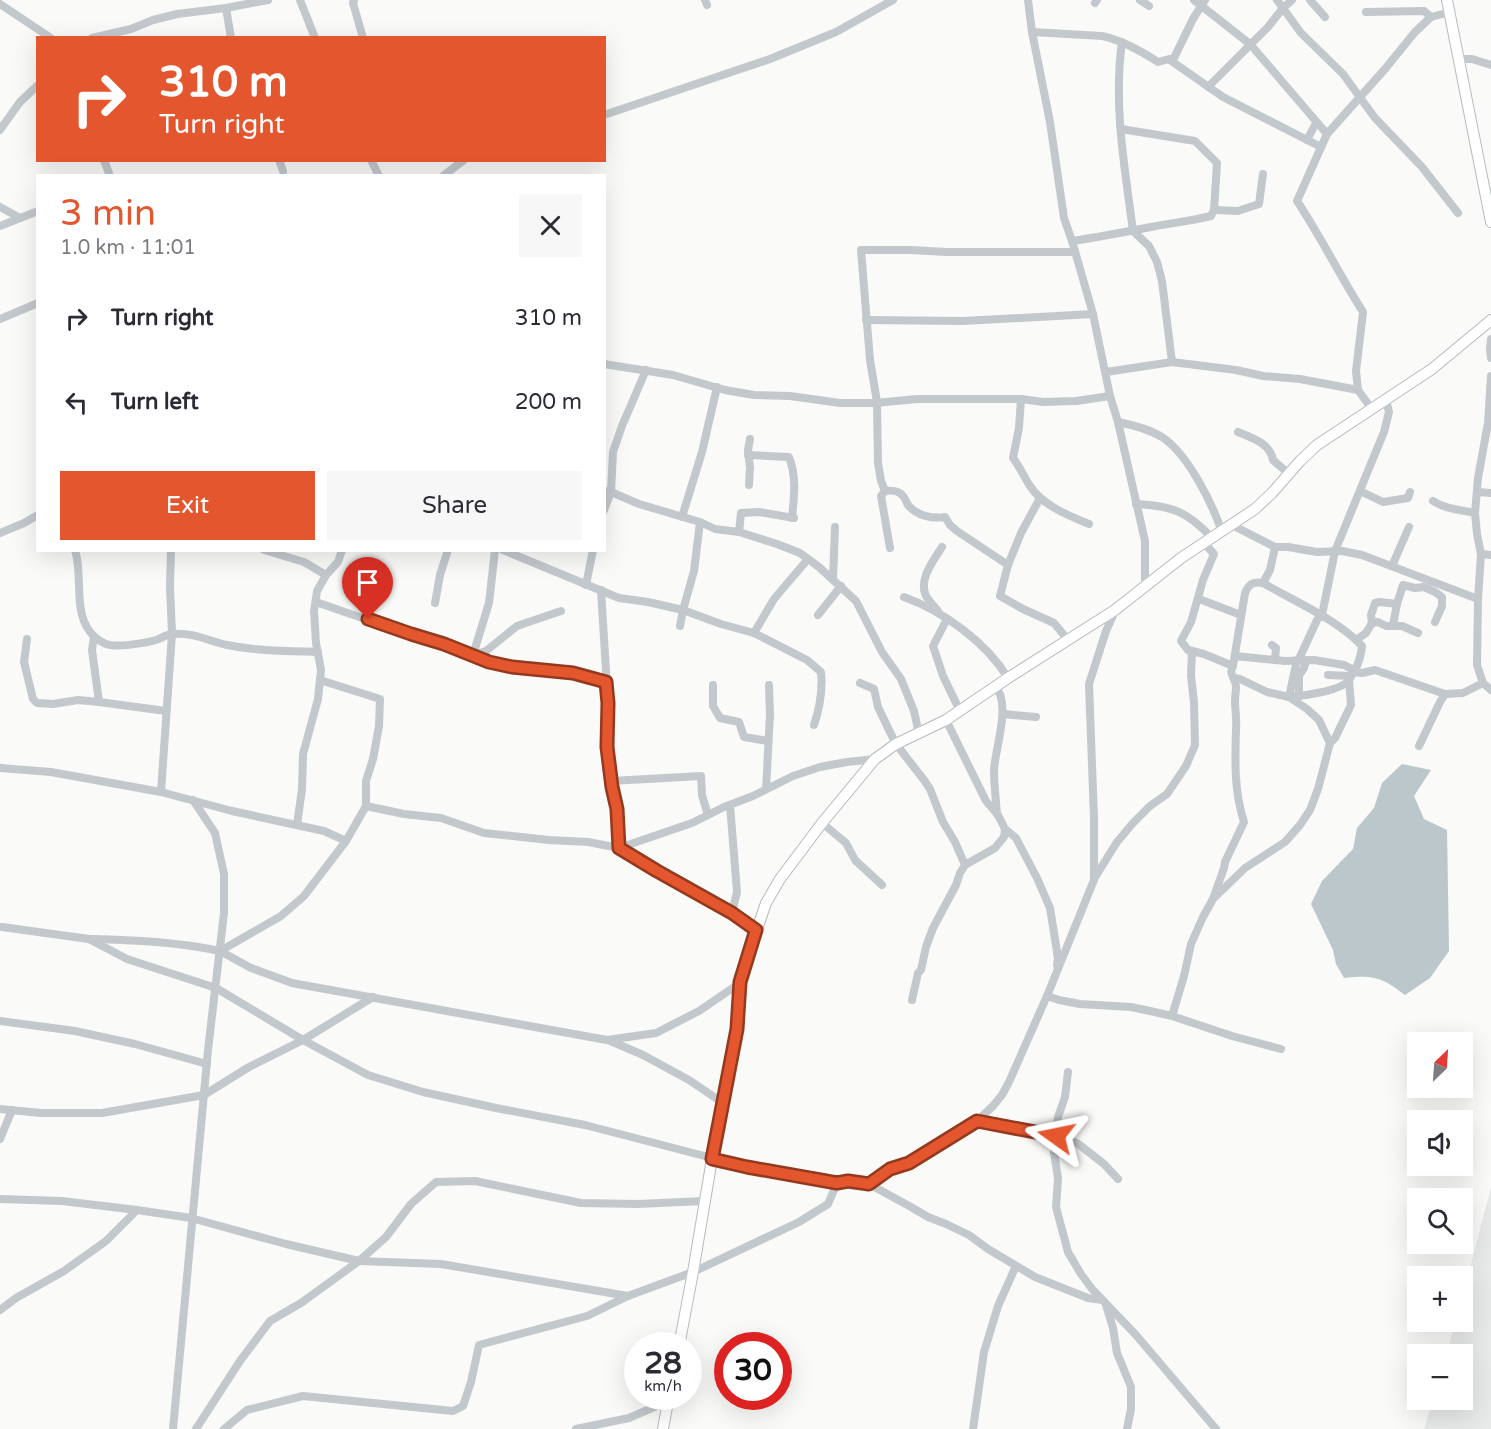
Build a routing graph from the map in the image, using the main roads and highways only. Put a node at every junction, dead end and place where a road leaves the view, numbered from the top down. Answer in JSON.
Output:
{"nodes":[{"id":1,"x":1448,"y":0,"type":"edge"},
{"id":2,"x":1491,"y":222,"type":"edge"},
{"id":3,"x":1491,"y":320,"type":"edge"},
{"id":4,"x":682,"y":1332,"type":"edge"},
{"id":5,"x":667,"y":1410,"type":"edge"},
{"id":6,"x":663,"y":1429,"type":"edge"}],
"edges":[{"from":1,"to":2,"type":"main road"},
{"from":3,"to":4,"type":"main road"},
{"from":5,"to":6,"type":"main road"}]}
